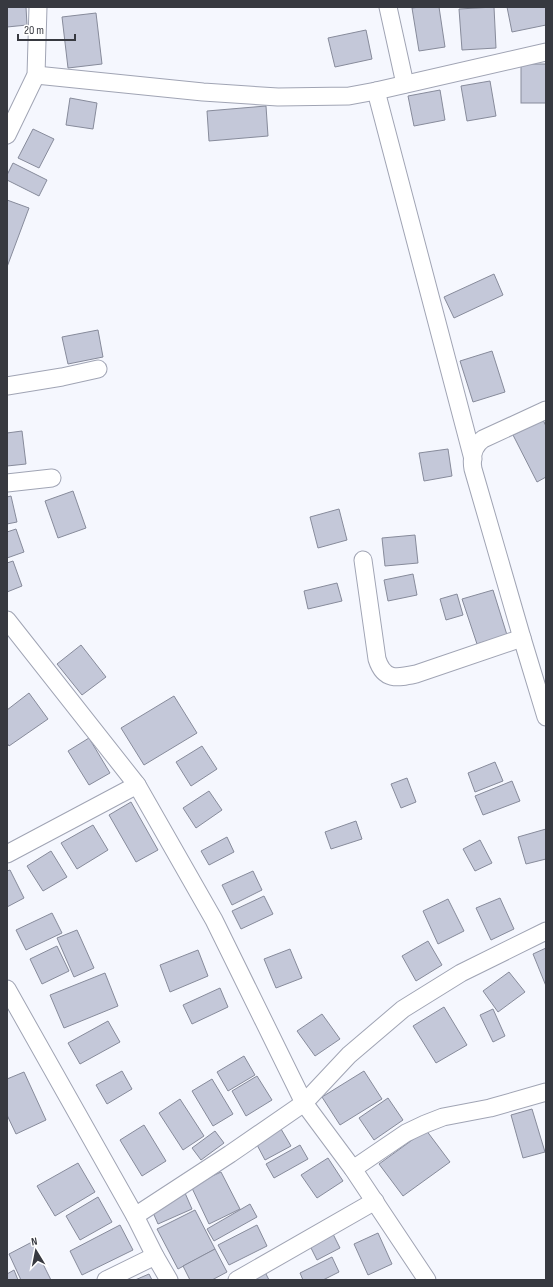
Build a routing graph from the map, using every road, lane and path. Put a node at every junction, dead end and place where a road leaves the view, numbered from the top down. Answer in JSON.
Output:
{"nodes":[{"id":1,"x":38,"y":7,"type":"edge"},
{"id":2,"x":388,"y":7,"type":"edge"},
{"id":3,"x":546,"y":52,"type":"edge"},
{"id":4,"x":36,"y":75,"type":"junction"},
{"id":5,"x":405,"y":84,"type":"junction"},
{"id":6,"x":376,"y":92,"type":"junction"},
{"id":7,"x":7,"y":135,"type":"edge"},
{"id":8,"x":98,"y":369,"type":"dead end"},
{"id":9,"x":7,"y":386,"type":"edge"},
{"id":10,"x":546,"y":410,"type":"edge"},
{"id":11,"x":473,"y":459,"type":"junction"},
{"id":12,"x":52,"y":478,"type":"dead end"},
{"id":13,"x":7,"y":484,"type":"edge"},
{"id":14,"x":363,"y":560,"type":"dead end"},
{"id":15,"x":7,"y":620,"type":"edge"},
{"id":16,"x":522,"y":638,"type":"junction"},
{"id":17,"x":546,"y":717,"type":"edge"},
{"id":18,"x":137,"y":784,"type":"junction"},
{"id":19,"x":7,"y":854,"type":"edge"},
{"id":20,"x":546,"y":931,"type":"edge"},
{"id":21,"x":7,"y":989,"type":"edge"},
{"id":22,"x":11,"y":1006,"type":"edge"},
{"id":23,"x":546,"y":1092,"type":"edge"},
{"id":24,"x":304,"y":1103,"type":"junction"},
{"id":25,"x":353,"y":1168,"type":"junction"},
{"id":26,"x":375,"y":1201,"type":"junction"},
{"id":27,"x":135,"y":1216,"type":"junction"},
{"id":28,"x":155,"y":1256,"type":"junction"},
{"id":29,"x":106,"y":1280,"type":"edge"},
{"id":30,"x":169,"y":1280,"type":"edge"},
{"id":31,"x":237,"y":1280,"type":"edge"},
{"id":32,"x":427,"y":1280,"type":"edge"}],
"edges":[{"from":1,"to":4,"type":"street"},
{"from":2,"to":5,"type":"street"},
{"from":3,"to":5,"type":"street"},
{"from":4,"to":6,"type":"street"},
{"from":4,"to":7,"type":"street"},
{"from":5,"to":6,"type":"street"},
{"from":6,"to":11,"type":"street"},
{"from":8,"to":9,"type":"street"},
{"from":10,"to":11,"type":"street"},
{"from":11,"to":16,"type":"street"},
{"from":12,"to":13,"type":"street"},
{"from":14,"to":16,"type":"street"},
{"from":15,"to":18,"type":"street"},
{"from":16,"to":17,"type":"street"},
{"from":18,"to":19,"type":"street"},
{"from":18,"to":24,"type":"street"},
{"from":20,"to":24,"type":"street"},
{"from":21,"to":22,"type":"street"},
{"from":22,"to":27,"type":"street"},
{"from":23,"to":25,"type":"street"},
{"from":24,"to":25,"type":"street"},
{"from":24,"to":27,"type":"street"},
{"from":25,"to":26,"type":"street"},
{"from":26,"to":31,"type":"street"},
{"from":26,"to":32,"type":"street"},
{"from":27,"to":28,"type":"street"},
{"from":28,"to":29,"type":"street"},
{"from":28,"to":30,"type":"street"}]}
